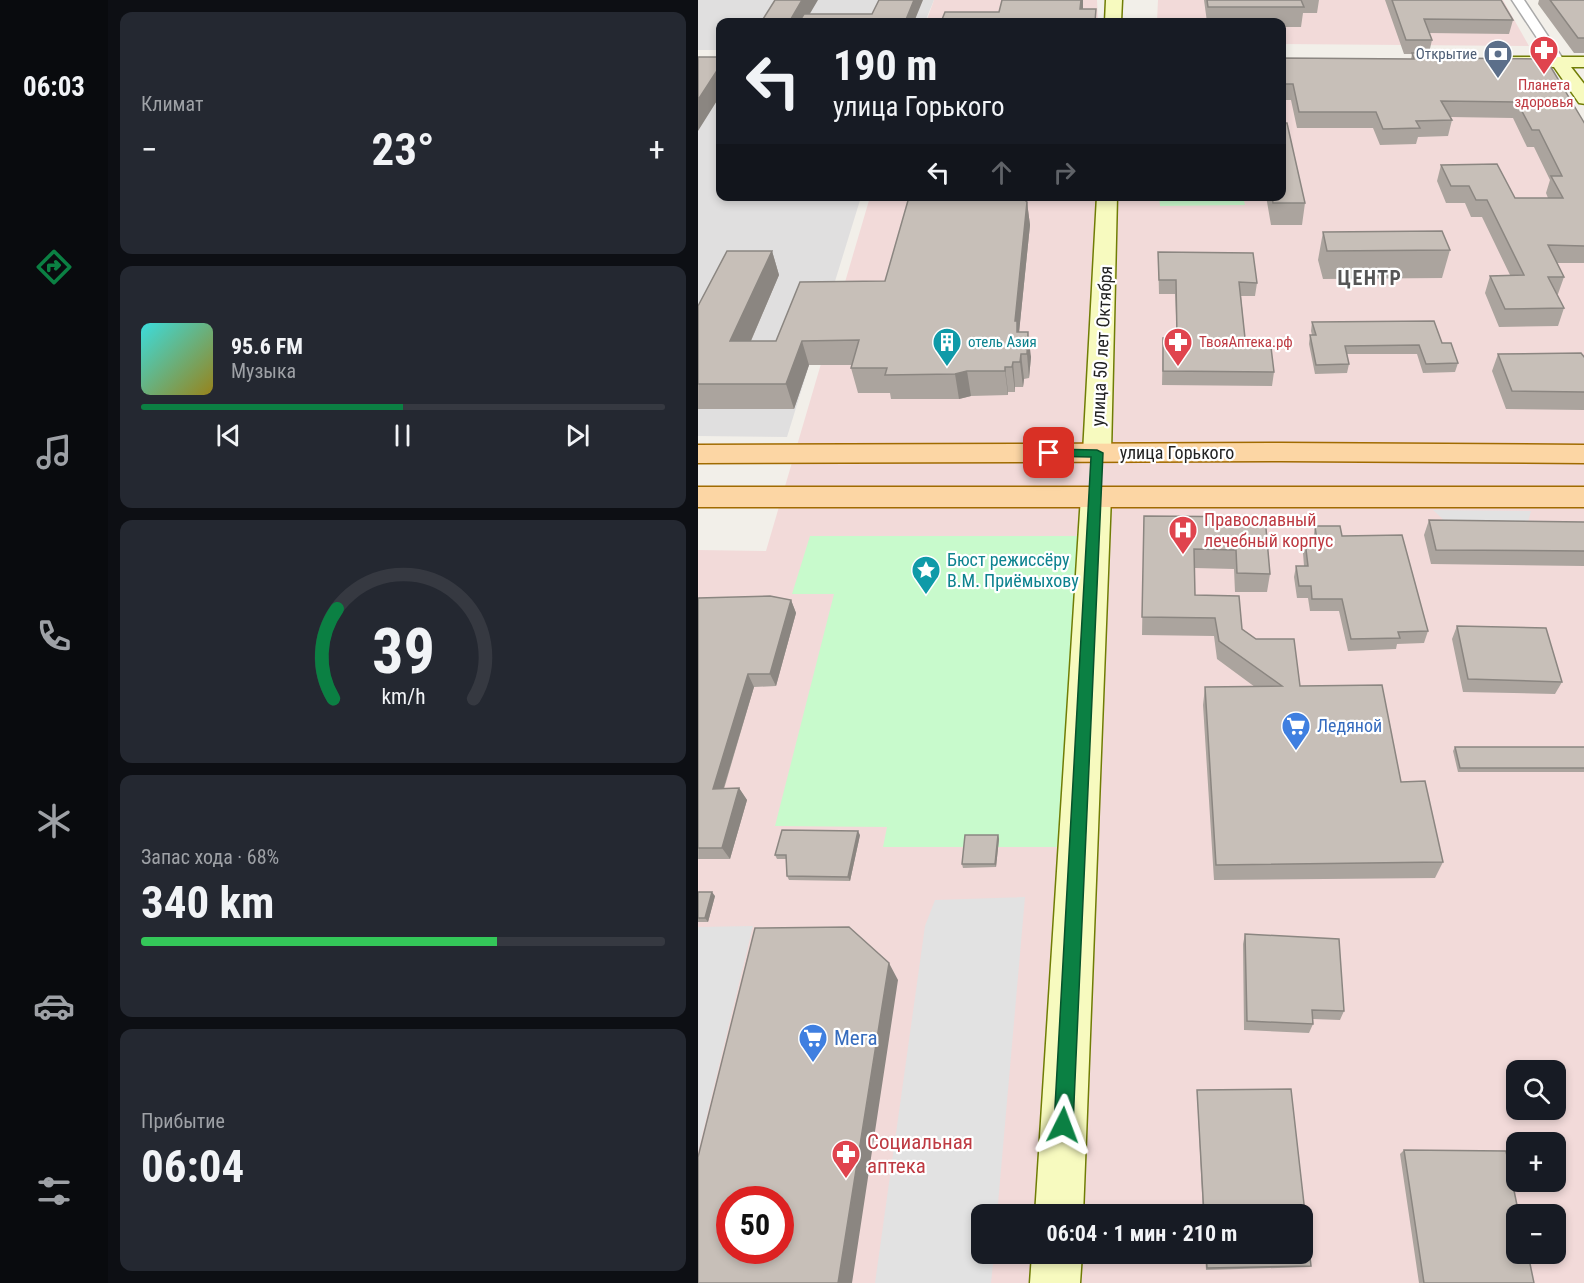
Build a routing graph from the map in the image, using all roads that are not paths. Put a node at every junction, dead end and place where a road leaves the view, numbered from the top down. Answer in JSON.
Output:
{"nodes":[{"id":1,"x":1114,"y":0,"type":"edge"},
{"id":2,"x":1518,"y":0,"type":"edge"},
{"id":3,"x":1113,"y":18,"type":"edge"},
{"id":4,"x":1484,"y":62,"type":"edge"},
{"id":5,"x":1559,"y":62,"type":"junction"},
{"id":6,"x":1584,"y":62,"type":"edge"},
{"id":7,"x":1584,"y":99,"type":"edge"},
{"id":8,"x":1107,"y":201,"type":"edge"},
{"id":9,"x":698,"y":453,"type":"edge"},
{"id":10,"x":1097,"y":453,"type":"junction"},
{"id":11,"x":1584,"y":454,"type":"edge"},
{"id":12,"x":1096,"y":496,"type":"junction"},
{"id":13,"x":698,"y":497,"type":"edge"},
{"id":14,"x":1584,"y":497,"type":"edge"},
{"id":15,"x":1060,"y":1204,"type":"edge"},
{"id":16,"x":1056,"y":1264,"type":"edge"},
{"id":17,"x":1055,"y":1283,"type":"edge"}],
"edges":[{"from":1,"to":3,"type":"main road"},
{"from":2,"to":5,"type":"street"},
{"from":4,"to":5,"type":"main road"},
{"from":5,"to":6,"type":"main road"},
{"from":5,"to":7,"type":"main road"},
{"from":8,"to":10,"type":"main road","name":"улица 50 лет Октября"},
{"from":9,"to":10,"type":"main road","name":"улица Горького"},
{"from":10,"to":11,"type":"main road","name":"улица Горького"},
{"from":10,"to":12,"type":"main road","name":"улица 50 лет Октября"},
{"from":12,"to":13,"type":"main road"},
{"from":12,"to":14,"type":"main road"},
{"from":12,"to":15,"type":"main road","name":"улица 50 лет Октября"},
{"from":16,"to":17,"type":"main road"}]}
